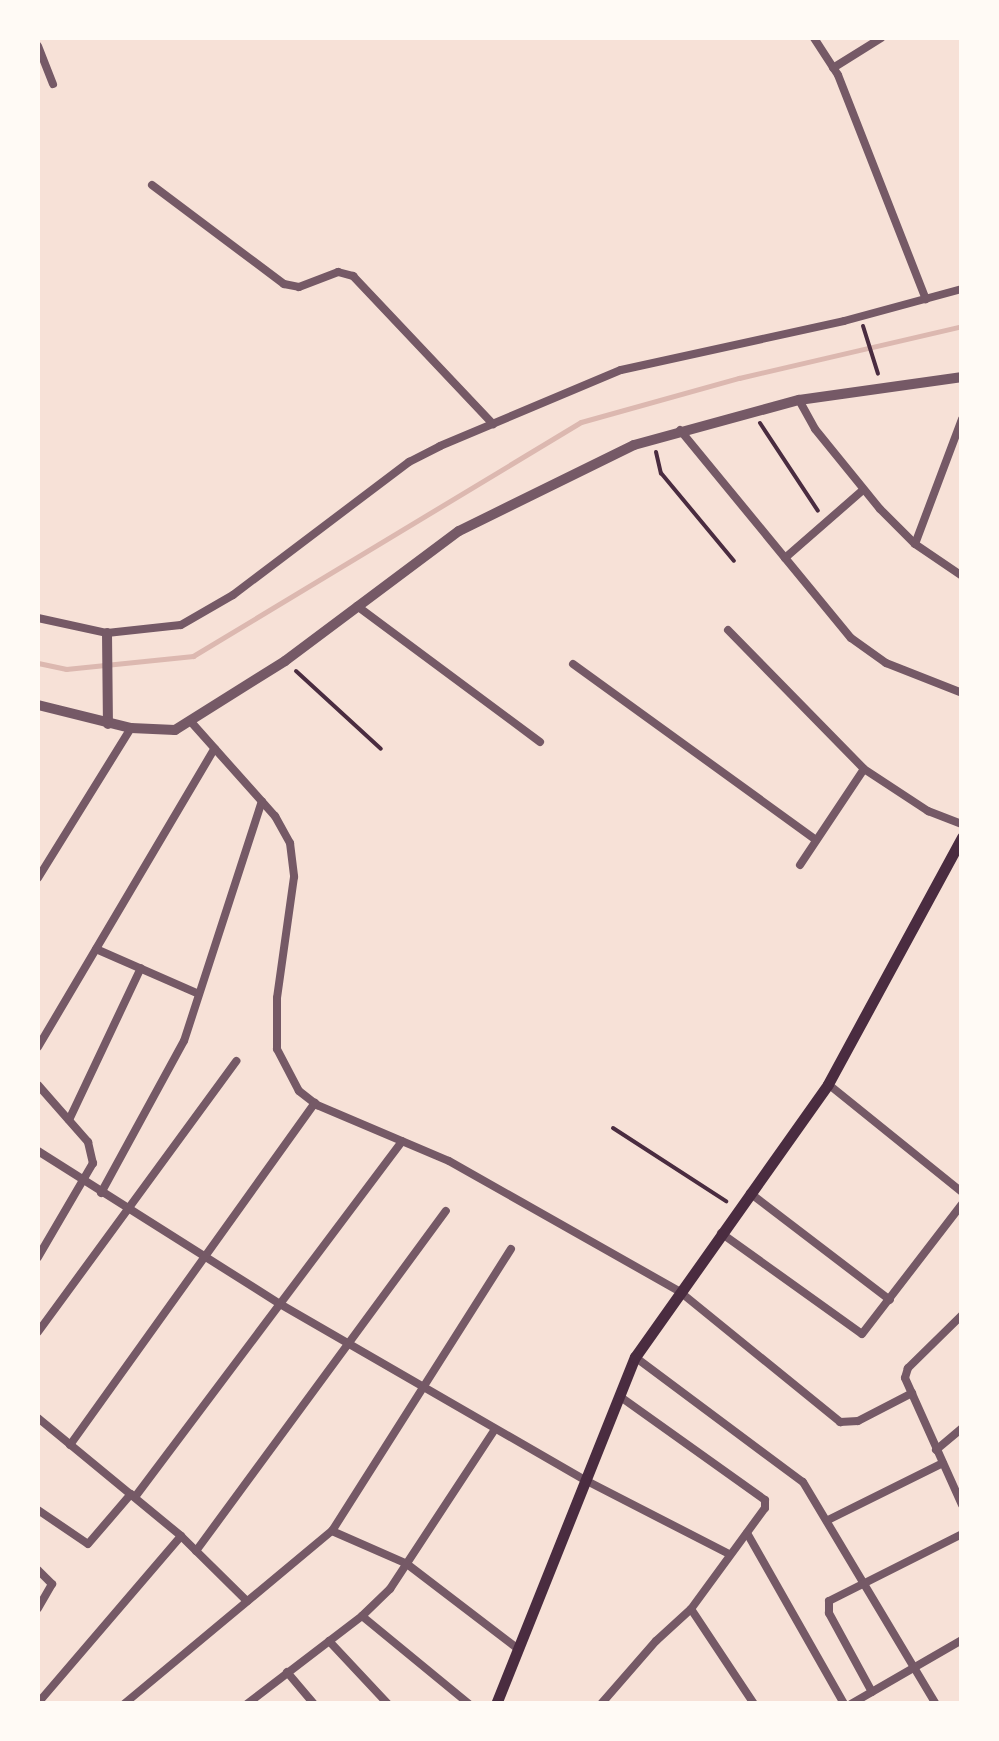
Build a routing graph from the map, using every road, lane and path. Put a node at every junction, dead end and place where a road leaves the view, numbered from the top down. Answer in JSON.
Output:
{"nodes":[{"id":1,"x":814,"y":38,"type":"edge"},
{"id":2,"x":881,"y":38,"type":"edge"},
{"id":3,"x":38,"y":46,"type":"edge"},
{"id":4,"x":834,"y":68,"type":"junction"},
{"id":5,"x":53,"y":84,"type":"dead end"},
{"id":6,"x":152,"y":186,"type":"dead end"},
{"id":7,"x":962,"y":289,"type":"edge"},
{"id":8,"x":926,"y":298,"type":"junction"},
{"id":9,"x":866,"y":333,"type":"dead end"},
{"id":10,"x":962,"y":377,"type":"edge"},
{"id":11,"x":883,"y":388,"type":"junction"},
{"id":12,"x":798,"y":400,"type":"junction"},
{"id":13,"x":753,"y":410,"type":"junction"},
{"id":14,"x":962,"y":419,"type":"edge"},
{"id":15,"x":494,"y":424,"type":"junction"},
{"id":16,"x":680,"y":430,"type":"junction"},
{"id":17,"x":652,"y":438,"type":"junction"},
{"id":18,"x":863,"y":490,"type":"junction"},
{"id":19,"x":827,"y":523,"type":"junction"},
{"id":20,"x":916,"y":544,"type":"junction"},
{"id":21,"x":785,"y":558,"type":"junction"},
{"id":22,"x":734,"y":562,"type":"dead end"},
{"id":23,"x":962,"y":576,"type":"edge"},
{"id":24,"x":357,"y":606,"type":"junction"},
{"id":25,"x":38,"y":618,"type":"edge"},
{"id":26,"x":728,"y":630,"type":"dead end"},
{"id":27,"x":108,"y":633,"type":"junction"},
{"id":28,"x":286,"y":661,"type":"junction"},
{"id":29,"x":573,"y":664,"type":"dead end"},
{"id":30,"x":962,"y":694,"type":"edge"},
{"id":31,"x":42,"y":706,"type":"edge"},
{"id":32,"x":38,"y":718,"type":"edge"},
{"id":33,"x":192,"y":723,"type":"junction"},
{"id":34,"x":108,"y":724,"type":"junction"},
{"id":35,"x":131,"y":728,"type":"junction"},
{"id":36,"x":540,"y":742,"type":"dead end"},
{"id":37,"x":215,"y":748,"type":"junction"},
{"id":38,"x":382,"y":750,"type":"dead end"},
{"id":39,"x":864,"y":769,"type":"junction"},
{"id":40,"x":262,"y":801,"type":"junction"},
{"id":41,"x":962,"y":824,"type":"edge"},
{"id":42,"x":962,"y":837,"type":"edge"},
{"id":43,"x":816,"y":840,"type":"junction"},
{"id":44,"x":800,"y":865,"type":"dead end"},
{"id":45,"x":38,"y":878,"type":"edge"},
{"id":46,"x":96,"y":948,"type":"junction"},
{"id":47,"x":141,"y":968,"type":"junction"},
{"id":48,"x":199,"y":994,"type":"junction"},
{"id":49,"x":38,"y":1046,"type":"edge"},
{"id":50,"x":236,"y":1061,"type":"dead end"},
{"id":51,"x":828,"y":1084,"type":"junction"},
{"id":52,"x":38,"y":1085,"type":"edge"},
{"id":53,"x":315,"y":1103,"type":"junction"},
{"id":54,"x":69,"y":1120,"type":"junction"},
{"id":55,"x":613,"y":1128,"type":"dead end"},
{"id":56,"x":402,"y":1141,"type":"junction"},
{"id":57,"x":38,"y":1151,"type":"edge"},
{"id":58,"x":84,"y":1183,"type":"junction"},
{"id":59,"x":962,"y":1192,"type":"edge"},
{"id":60,"x":101,"y":1193,"type":"junction"},
{"id":61,"x":750,"y":1193,"type":"junction"},
{"id":62,"x":962,"y":1204,"type":"edge"},
{"id":63,"x":738,"y":1209,"type":"junction"},
{"id":64,"x":129,"y":1211,"type":"junction"},
{"id":65,"x":446,"y":1211,"type":"dead end"},
{"id":66,"x":721,"y":1233,"type":"junction"},
{"id":67,"x":511,"y":1249,"type":"dead end"},
{"id":68,"x":38,"y":1258,"type":"edge"},
{"id":69,"x":205,"y":1258,"type":"junction"},
{"id":70,"x":680,"y":1291,"type":"junction"},
{"id":71,"x":890,"y":1300,"type":"junction"},
{"id":72,"x":280,"y":1304,"type":"junction"},
{"id":73,"x":962,"y":1315,"type":"edge"},
{"id":74,"x":38,"y":1332,"type":"edge"},
{"id":75,"x":349,"y":1344,"type":"junction"},
{"id":76,"x":636,"y":1356,"type":"junction"},
{"id":77,"x":423,"y":1387,"type":"junction"},
{"id":78,"x":912,"y":1393,"type":"junction"},
{"id":79,"x":619,"y":1396,"type":"junction"},
{"id":80,"x":38,"y":1418,"type":"edge"},
{"id":81,"x":495,"y":1428,"type":"junction"},
{"id":82,"x":962,"y":1428,"type":"edge"},
{"id":83,"x":70,"y":1445,"type":"junction"},
{"id":84,"x":936,"y":1450,"type":"junction"},
{"id":85,"x":943,"y":1463,"type":"junction"},
{"id":86,"x":585,"y":1480,"type":"junction"},
{"id":87,"x":133,"y":1496,"type":"junction"},
{"id":88,"x":962,"y":1505,"type":"edge"},
{"id":89,"x":38,"y":1510,"type":"edge"},
{"id":90,"x":828,"y":1520,"type":"junction"},
{"id":91,"x":332,"y":1531,"type":"junction"},
{"id":92,"x":746,"y":1533,"type":"junction"},
{"id":93,"x":962,"y":1534,"type":"edge"},
{"id":94,"x":180,"y":1536,"type":"junction"},
{"id":95,"x":196,"y":1551,"type":"junction"},
{"id":96,"x":729,"y":1554,"type":"junction"},
{"id":97,"x":407,"y":1564,"type":"junction"},
{"id":98,"x":38,"y":1570,"type":"edge"},
{"id":99,"x":866,"y":1581,"type":"junction"},
{"id":100,"x":247,"y":1602,"type":"junction"},
{"id":101,"x":38,"y":1608,"type":"edge"},
{"id":102,"x":691,"y":1609,"type":"junction"},
{"id":103,"x":362,"y":1616,"type":"junction"},
{"id":104,"x":962,"y":1640,"type":"edge"},
{"id":105,"x":328,"y":1641,"type":"junction"},
{"id":106,"x":518,"y":1650,"type":"junction"},
{"id":107,"x":918,"y":1668,"type":"junction"},
{"id":108,"x":286,"y":1672,"type":"junction"},
{"id":109,"x":872,"y":1692,"type":"junction"},
{"id":110,"x":38,"y":1703,"type":"edge"},
{"id":111,"x":124,"y":1704,"type":"edge"},
{"id":112,"x":247,"y":1704,"type":"edge"},
{"id":113,"x":314,"y":1704,"type":"edge"},
{"id":114,"x":388,"y":1704,"type":"edge"},
{"id":115,"x":470,"y":1704,"type":"edge"},
{"id":116,"x":496,"y":1704,"type":"edge"},
{"id":117,"x":601,"y":1704,"type":"edge"},
{"id":118,"x":754,"y":1704,"type":"edge"},
{"id":119,"x":844,"y":1704,"type":"edge"},
{"id":120,"x":852,"y":1704,"type":"edge"},
{"id":121,"x":936,"y":1704,"type":"edge"}],
"edges":[{"from":1,"to":4,"type":"street"},
{"from":2,"to":4,"type":"street"},
{"from":3,"to":5,"type":"street"},
{"from":4,"to":8,"type":"street"},
{"from":6,"to":15,"type":"street"},
{"from":7,"to":8,"type":"street"},
{"from":8,"to":15,"type":"street"},
{"from":9,"to":11,"type":"path"},
{"from":10,"to":11,"type":"street"},
{"from":11,"to":12,"type":"street"},
{"from":12,"to":13,"type":"street"},
{"from":12,"to":18,"type":"street"},
{"from":13,"to":16,"type":"street"},
{"from":13,"to":19,"type":"path"},
{"from":14,"to":20,"type":"street"},
{"from":15,"to":27,"type":"street"},
{"from":16,"to":17,"type":"street"},
{"from":16,"to":21,"type":"street"},
{"from":17,"to":22,"type":"path"},
{"from":17,"to":24,"type":"street"},
{"from":18,"to":19,"type":"street"},
{"from":18,"to":20,"type":"street"},
{"from":19,"to":21,"type":"street"},
{"from":20,"to":23,"type":"street"},
{"from":21,"to":30,"type":"street"},
{"from":24,"to":28,"type":"street"},
{"from":24,"to":36,"type":"street"},
{"from":25,"to":27,"type":"street"},
{"from":26,"to":39,"type":"street"},
{"from":27,"to":34,"type":"street"},
{"from":28,"to":33,"type":"street"},
{"from":28,"to":38,"type":"path"},
{"from":29,"to":43,"type":"street"},
{"from":31,"to":32,"type":"street"},
{"from":31,"to":34,"type":"street"},
{"from":33,"to":35,"type":"street"},
{"from":33,"to":37,"type":"street"},
{"from":34,"to":35,"type":"street"},
{"from":35,"to":45,"type":"street"},
{"from":37,"to":40,"type":"street"},
{"from":37,"to":46,"type":"street"},
{"from":39,"to":41,"type":"street"},
{"from":39,"to":43,"type":"street"},
{"from":40,"to":48,"type":"street"},
{"from":40,"to":53,"type":"street"},
{"from":42,"to":51,"type":"main road"},
{"from":43,"to":44,"type":"street"},
{"from":46,"to":47,"type":"street"},
{"from":46,"to":49,"type":"street"},
{"from":47,"to":48,"type":"street"},
{"from":47,"to":54,"type":"street"},
{"from":48,"to":60,"type":"street"},
{"from":50,"to":64,"type":"street"},
{"from":51,"to":59,"type":"street"},
{"from":51,"to":61,"type":"main road"},
{"from":52,"to":54,"type":"street"},
{"from":53,"to":56,"type":"street"},
{"from":53,"to":69,"type":"street"},
{"from":54,"to":58,"type":"street"},
{"from":55,"to":63,"type":"path"},
{"from":56,"to":70,"type":"street"},
{"from":56,"to":72,"type":"street"},
{"from":57,"to":58,"type":"street"},
{"from":58,"to":60,"type":"street"},
{"from":58,"to":68,"type":"street"},
{"from":60,"to":64,"type":"street"},
{"from":61,"to":63,"type":"main road"},
{"from":61,"to":71,"type":"street"},
{"from":62,"to":71,"type":"street"},
{"from":63,"to":66,"type":"main road"},
{"from":64,"to":69,"type":"street"},
{"from":64,"to":74,"type":"street"},
{"from":65,"to":75,"type":"street"},
{"from":66,"to":70,"type":"main road"},
{"from":66,"to":71,"type":"street"},
{"from":67,"to":77,"type":"street"},
{"from":69,"to":72,"type":"street"},
{"from":69,"to":83,"type":"street"},
{"from":70,"to":76,"type":"main road"},
{"from":70,"to":78,"type":"street"},
{"from":72,"to":75,"type":"street"},
{"from":72,"to":87,"type":"street"},
{"from":73,"to":78,"type":"street"},
{"from":75,"to":77,"type":"street"},
{"from":75,"to":95,"type":"street"},
{"from":76,"to":79,"type":"main road"},
{"from":76,"to":90,"type":"street"},
{"from":77,"to":81,"type":"street"},
{"from":77,"to":91,"type":"street"},
{"from":78,"to":84,"type":"street"},
{"from":79,"to":86,"type":"main road"},
{"from":79,"to":92,"type":"street"},
{"from":80,"to":83,"type":"street"},
{"from":81,"to":86,"type":"street"},
{"from":81,"to":97,"type":"street"},
{"from":82,"to":84,"type":"street"},
{"from":83,"to":87,"type":"street"},
{"from":84,"to":85,"type":"street"},
{"from":85,"to":88,"type":"street"},
{"from":85,"to":90,"type":"street"},
{"from":86,"to":96,"type":"street"},
{"from":86,"to":106,"type":"main road"},
{"from":87,"to":89,"type":"street"},
{"from":87,"to":94,"type":"street"},
{"from":90,"to":99,"type":"street"},
{"from":91,"to":97,"type":"street"},
{"from":91,"to":100,"type":"street"},
{"from":92,"to":96,"type":"street"},
{"from":92,"to":119,"type":"street"},
{"from":93,"to":99,"type":"street"},
{"from":94,"to":95,"type":"street"},
{"from":94,"to":110,"type":"street"},
{"from":95,"to":100,"type":"street"},
{"from":96,"to":102,"type":"street"},
{"from":97,"to":103,"type":"street"},
{"from":97,"to":106,"type":"street"},
{"from":98,"to":101,"type":"street"},
{"from":99,"to":107,"type":"street"},
{"from":99,"to":109,"type":"street"},
{"from":100,"to":111,"type":"street"},
{"from":102,"to":117,"type":"street"},
{"from":102,"to":118,"type":"street"},
{"from":103,"to":105,"type":"street"},
{"from":103,"to":115,"type":"street"},
{"from":104,"to":107,"type":"street"},
{"from":105,"to":108,"type":"street"},
{"from":105,"to":114,"type":"street"},
{"from":106,"to":116,"type":"main road"},
{"from":107,"to":109,"type":"street"},
{"from":107,"to":121,"type":"street"},
{"from":108,"to":112,"type":"street"},
{"from":108,"to":113,"type":"street"},
{"from":109,"to":120,"type":"street"}]}
